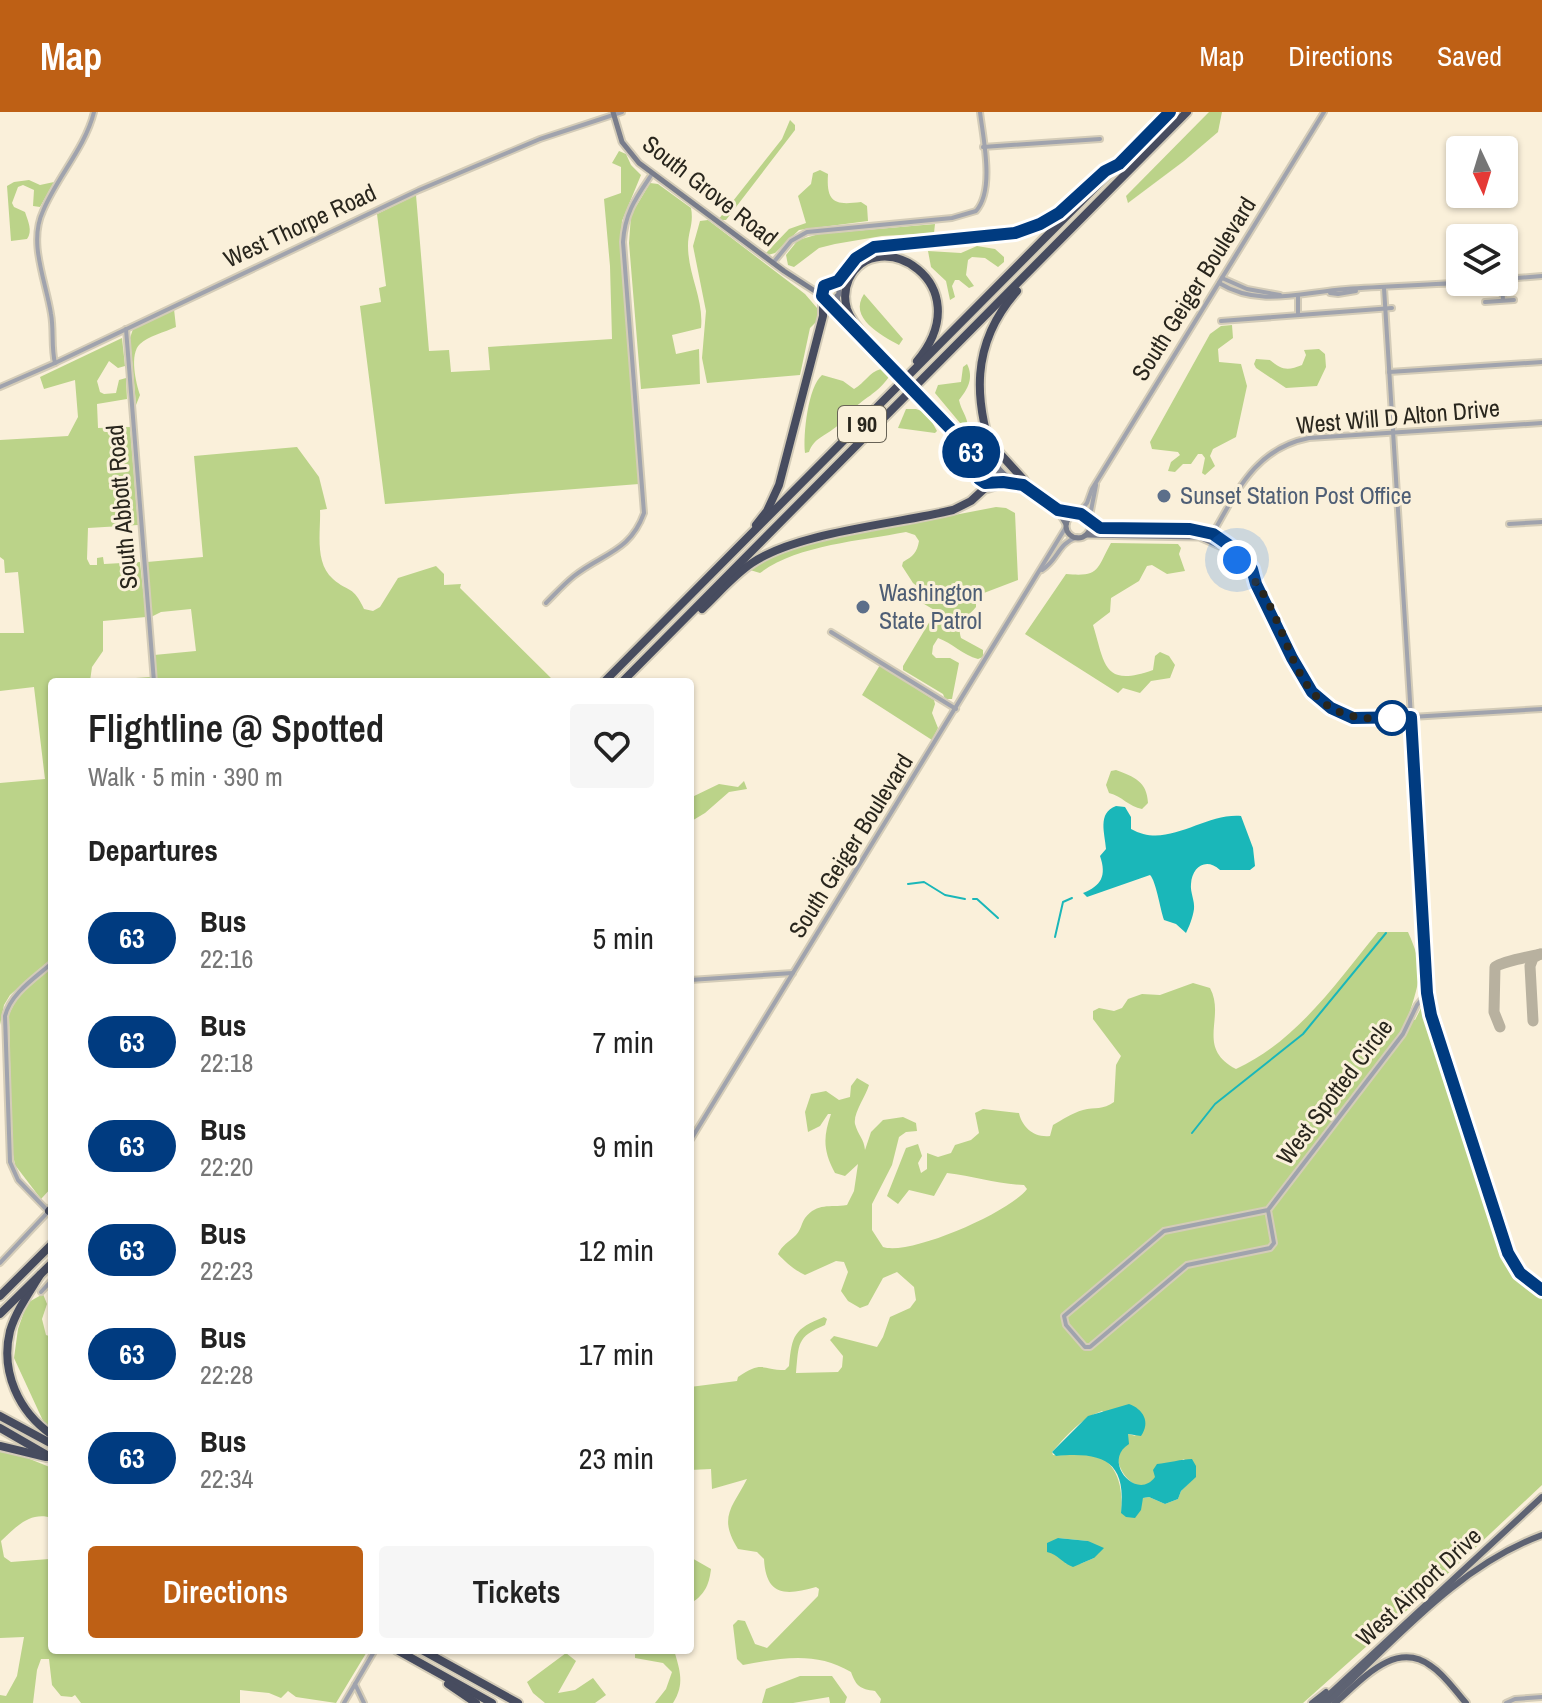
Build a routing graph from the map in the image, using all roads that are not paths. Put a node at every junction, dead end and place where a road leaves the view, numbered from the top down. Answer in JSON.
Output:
{"nodes":[{"id":1,"x":94,"y":112,"type":"edge"},
{"id":2,"x":622,"y":112,"type":"edge"},
{"id":3,"x":980,"y":112,"type":"edge"},
{"id":4,"x":1170,"y":112,"type":"edge"},
{"id":5,"x":1187,"y":112,"type":"edge"},
{"id":6,"x":1324,"y":112,"type":"edge"},
{"id":7,"x":613,"y":113,"type":"edge"},
{"id":8,"x":1100,"y":139,"type":"dead end"},
{"id":9,"x":983,"y":147,"type":"junction"},
{"id":10,"x":1119,"y":164,"type":"junction"},
{"id":11,"x":652,"y":174,"type":"junction"},
{"id":12,"x":773,"y":263,"type":"junction"},
{"id":13,"x":1034,"y":267,"type":"junction"},
{"id":14,"x":1542,"y":276,"type":"edge"},
{"id":15,"x":1518,"y":279,"type":"edge"},
{"id":16,"x":1221,"y":280,"type":"junction"},
{"id":17,"x":805,"y":284,"type":"junction"},
{"id":18,"x":828,"y":284,"type":"junction"},
{"id":19,"x":1446,"y":284,"type":"edge"},
{"id":20,"x":1384,"y":288,"type":"junction"},
{"id":21,"x":1298,"y":295,"type":"junction"},
{"id":22,"x":837,"y":296,"type":"junction"},
{"id":23,"x":1503,"y":296,"type":"edge"},
{"id":24,"x":824,"y":298,"type":"junction"},
{"id":25,"x":1503,"y":300,"type":"junction"},
{"id":26,"x":1514,"y":300,"type":"dead end"},
{"id":27,"x":1485,"y":302,"type":"dead end"},
{"id":28,"x":1392,"y":308,"type":"dead end"},
{"id":29,"x":1385,"y":309,"type":"junction"},
{"id":30,"x":1298,"y":315,"type":"junction"},
{"id":31,"x":1221,"y":321,"type":"dead end"},
{"id":32,"x":126,"y":329,"type":"junction"},
{"id":33,"x":860,"y":336,"type":"junction"},
{"id":34,"x":878,"y":355,"type":"junction"},
{"id":35,"x":1542,"y":362,"type":"edge"},
{"id":36,"x":55,"y":363,"type":"junction"},
{"id":37,"x":1389,"y":372,"type":"junction"},
{"id":38,"x":909,"y":377,"type":"junction"},
{"id":39,"x":0,"y":387,"type":"edge"},
{"id":40,"x":1542,"y":423,"type":"edge"},
{"id":41,"x":1392,"y":432,"type":"junction"},
{"id":42,"x":987,"y":436,"type":"junction"},
{"id":43,"x":970,"y":449,"type":"junction"},
{"id":44,"x":995,"y":464,"type":"junction"},
{"id":45,"x":975,"y":469,"type":"junction"},
{"id":46,"x":989,"y":482,"type":"junction"},
{"id":47,"x":1006,"y":482,"type":"junction"},
{"id":48,"x":1096,"y":485,"type":"junction"},
{"id":49,"x":1026,"y":486,"type":"junction"},
{"id":50,"x":965,"y":504,"type":"junction"},
{"id":51,"x":1058,"y":510,"type":"junction"},
{"id":52,"x":1076,"y":514,"type":"junction"},
{"id":53,"x":1090,"y":522,"type":"junction"},
{"id":54,"x":1542,"y":522,"type":"edge"},
{"id":55,"x":1509,"y":524,"type":"dead end"},
{"id":56,"x":1066,"y":526,"type":"junction"},
{"id":57,"x":1086,"y":535,"type":"junction"},
{"id":58,"x":1077,"y":537,"type":"junction"},
{"id":59,"x":1211,"y":537,"type":"junction"},
{"id":60,"x":741,"y":547,"type":"junction"},
{"id":61,"x":1042,"y":570,"type":"junction"},
{"id":62,"x":546,"y":603,"type":"dead end"},
{"id":63,"x":831,"y":632,"type":"dead end"},
{"id":64,"x":667,"y":636,"type":"junction"},
{"id":65,"x":154,"y":678,"type":"edge"},
{"id":66,"x":608,"y":678,"type":"edge"},
{"id":67,"x":626,"y":678,"type":"edge"},
{"id":68,"x":956,"y":709,"type":"junction"},
{"id":69,"x":1542,"y":709,"type":"edge"},
{"id":70,"x":1411,"y":717,"type":"junction"},
{"id":71,"x":48,"y":967,"type":"edge"},
{"id":72,"x":793,"y":973,"type":"junction"},
{"id":73,"x":694,"y":980,"type":"edge"},
{"id":74,"x":1427,"y":993,"type":"junction"},
{"id":75,"x":3,"y":1028,"type":"edge"},
{"id":76,"x":694,"y":1134,"type":"edge"},
{"id":77,"x":48,"y":1208,"type":"edge"},
{"id":78,"x":1268,"y":1210,"type":"junction"},
{"id":79,"x":48,"y":1214,"type":"edge"},
{"id":80,"x":48,"y":1248,"type":"edge"},
{"id":81,"x":0,"y":1263,"type":"edge"},
{"id":82,"x":48,"y":1267,"type":"edge"},
{"id":83,"x":40,"y":1275,"type":"junction"},
{"id":84,"x":48,"y":1284,"type":"edge"},
{"id":85,"x":1542,"y":1290,"type":"edge"},
{"id":86,"x":41,"y":1292,"type":"dead end"},
{"id":87,"x":0,"y":1296,"type":"edge"},
{"id":88,"x":0,"y":1314,"type":"edge"},
{"id":89,"x":0,"y":1416,"type":"edge"},
{"id":90,"x":0,"y":1428,"type":"edge"},
{"id":91,"x":48,"y":1432,"type":"edge"},
{"id":92,"x":48,"y":1442,"type":"edge"},
{"id":93,"x":0,"y":1446,"type":"edge"},
{"id":94,"x":48,"y":1456,"type":"edge"},
{"id":95,"x":48,"y":1457,"type":"edge"},
{"id":96,"x":1542,"y":1497,"type":"edge"},
{"id":97,"x":1542,"y":1535,"type":"edge"},
{"id":98,"x":373,"y":1654,"type":"edge"},
{"id":99,"x":404,"y":1654,"type":"edge"},
{"id":100,"x":429,"y":1654,"type":"edge"},
{"id":101,"x":418,"y":1662,"type":"junction"},
{"id":102,"x":1358,"y":1668,"type":"junction"},
{"id":103,"x":355,"y":1684,"type":"junction"},
{"id":104,"x":1542,"y":1697,"type":"edge"},
{"id":105,"x":344,"y":1703,"type":"edge"},
{"id":106,"x":364,"y":1703,"type":"edge"},
{"id":107,"x":476,"y":1703,"type":"edge"},
{"id":108,"x":492,"y":1703,"type":"edge"},
{"id":109,"x":518,"y":1703,"type":"edge"},
{"id":110,"x":1312,"y":1703,"type":"edge"},
{"id":111,"x":1320,"y":1703,"type":"edge"},
{"id":112,"x":1327,"y":1703,"type":"edge"},
{"id":113,"x":1335,"y":1703,"type":"edge"},
{"id":114,"x":1466,"y":1703,"type":"edge"},
{"id":115,"x":1506,"y":1703,"type":"edge"}],
"edges":[{"from":1,"to":36,"type":"street"},
{"from":2,"to":7,"type":"street","name":"West Thorpe Road"},
{"from":3,"to":9,"type":"street"},
{"from":4,"to":10,"type":"highway","number":"I 90"},
{"from":5,"to":13,"type":"highway","number":"I 90"},
{"from":6,"to":16,"type":"street","name":"South Geiger Boulevard"},
{"from":7,"to":11,"type":"main road","name":"South Grove Road"},
{"from":7,"to":32,"type":"street","name":"West Thorpe Road"},
{"from":8,"to":9,"type":"street"},
{"from":9,"to":12,"type":"street"},
{"from":10,"to":18,"type":"highway"},
{"from":10,"to":38,"type":"highway","number":"I 90"},
{"from":11,"to":12,"type":"main road","name":"South Grove Road"},
{"from":11,"to":62,"type":"street"},
{"from":12,"to":17,"type":"main road","name":"South Grove Road"},
{"from":13,"to":42,"type":"highway"},
{"from":13,"to":64,"type":"highway","number":"I 90"},
{"from":14,"to":15,"type":"street"},
{"from":16,"to":21,"type":"street"},
{"from":16,"to":48,"type":"street","name":"South Geiger Boulevard"},
{"from":17,"to":18,"type":"main road"},
{"from":17,"to":24,"type":"main road","name":"South Grove Road"},
{"from":18,"to":22,"type":"main road","name":"South Grove Road"},
{"from":18,"to":24,"type":"main road"},
{"from":19,"to":20,"type":"street"},
{"from":20,"to":21,"type":"street"},
{"from":20,"to":29,"type":"street"},
{"from":21,"to":30,"type":"street"},
{"from":22,"to":24,"type":"main road"},
{"from":22,"to":33,"type":"main road","name":"South Grove Road"},
{"from":23,"to":25,"type":"street"},
{"from":24,"to":33,"type":"main road","name":"South Grove Road"},
{"from":24,"to":60,"type":"highway"},
{"from":25,"to":26,"type":"street"},
{"from":25,"to":27,"type":"street"},
{"from":28,"to":29,"type":"street"},
{"from":29,"to":30,"type":"street"},
{"from":29,"to":37,"type":"street"},
{"from":30,"to":31,"type":"street"},
{"from":32,"to":36,"type":"street","name":"West Thorpe Road"},
{"from":32,"to":65,"type":"street","name":"South Abbott Road"},
{"from":33,"to":34,"type":"main road","name":"South Grove Road"},
{"from":34,"to":38,"type":"highway"},
{"from":34,"to":43,"type":"main road","name":"South Grove Road","bridge":true},
{"from":35,"to":37,"type":"street"},
{"from":36,"to":39,"type":"street","name":"West Thorpe Road"},
{"from":37,"to":41,"type":"street"},
{"from":38,"to":60,"type":"highway","number":"I 90"},
{"from":40,"to":41,"type":"street","name":"West Will D Alton Drive"},
{"from":41,"to":59,"type":"street","name":"West Will D Alton Drive"},
{"from":41,"to":70,"type":"street"},
{"from":42,"to":44,"type":"highway"},
{"from":42,"to":49,"type":"highway"},
{"from":43,"to":44,"type":"main road","name":"South Grove Road"},
{"from":43,"to":45,"type":"main road","name":"South Grove Road"},
{"from":44,"to":45,"type":"main road"},
{"from":44,"to":46,"type":"main road"},
{"from":44,"to":49,"type":"main road","name":"South Grove Road"},
{"from":45,"to":46,"type":"main road"},
{"from":46,"to":47,"type":"main road","name":"South Grove Road"},
{"from":46,"to":50,"type":"highway"},
{"from":47,"to":49,"type":"main road","name":"South Grove Road"},
{"from":47,"to":50,"type":"highway"},
{"from":48,"to":52,"type":"street","name":"South Geiger Boulevard"},
{"from":48,"to":53,"type":"street","name":"South Geiger Boulevard"},
{"from":49,"to":51,"type":"main road","name":"South Grove Road"},
{"from":50,"to":64,"type":"highway"},
{"from":51,"to":52,"type":"main road","name":"South Grove Road"},
{"from":51,"to":56,"type":"main road","name":"South Grove Road"},
{"from":52,"to":53,"type":"main road"},
{"from":52,"to":56,"type":"main road"},
{"from":53,"to":57,"type":"main road"},
{"from":53,"to":59,"type":"main road"},
{"from":54,"to":55,"type":"street"},
{"from":56,"to":58,"type":"main road"},
{"from":56,"to":61,"type":"street","name":"South Geiger Boulevard"},
{"from":57,"to":58,"type":"main road"},
{"from":57,"to":59,"type":"main road"},
{"from":58,"to":61,"type":"street","name":"South Geiger Boulevard"},
{"from":59,"to":70,"type":"main road"},
{"from":60,"to":66,"type":"highway","number":"I 90"},
{"from":61,"to":68,"type":"street","name":"South Geiger Boulevard"},
{"from":63,"to":68,"type":"street"},
{"from":64,"to":67,"type":"highway","number":"I 90"},
{"from":68,"to":72,"type":"street","name":"South Geiger Boulevard"},
{"from":69,"to":70,"type":"street"},
{"from":70,"to":74,"type":"main road"},
{"from":71,"to":75,"type":"street"},
{"from":72,"to":73,"type":"street"},
{"from":72,"to":76,"type":"street","name":"South Geiger Boulevard"},
{"from":74,"to":78,"type":"street","name":"West Spotted Circle"},
{"from":74,"to":85,"type":"main road"},
{"from":75,"to":77,"type":"street"},
{"from":78,"to":78,"type":"street"},
{"from":79,"to":81,"type":"street"},
{"from":80,"to":87,"type":"highway"},
{"from":82,"to":83,"type":"highway"},
{"from":83,"to":88,"type":"highway"},
{"from":83,"to":91,"type":"highway"},
{"from":84,"to":86,"type":"street"},
{"from":89,"to":92,"type":"highway"},
{"from":90,"to":94,"type":"highway"},
{"from":93,"to":95,"type":"highway"},
{"from":96,"to":102,"type":"main road","name":"West Airport Drive"},
{"from":97,"to":112,"type":"main road","name":"West Airport Drive"},
{"from":98,"to":103,"type":"street"},
{"from":99,"to":101,"type":"highway"},
{"from":100,"to":109,"type":"highway"},
{"from":101,"to":107,"type":"highway"},
{"from":101,"to":108,"type":"highway"},
{"from":102,"to":110,"type":"main road"},
{"from":102,"to":111,"type":"main road","name":"West Airport Drive"},
{"from":103,"to":105,"type":"street"},
{"from":103,"to":106,"type":"street"},
{"from":104,"to":115,"type":"street"},
{"from":113,"to":114,"type":"main road"}]}
